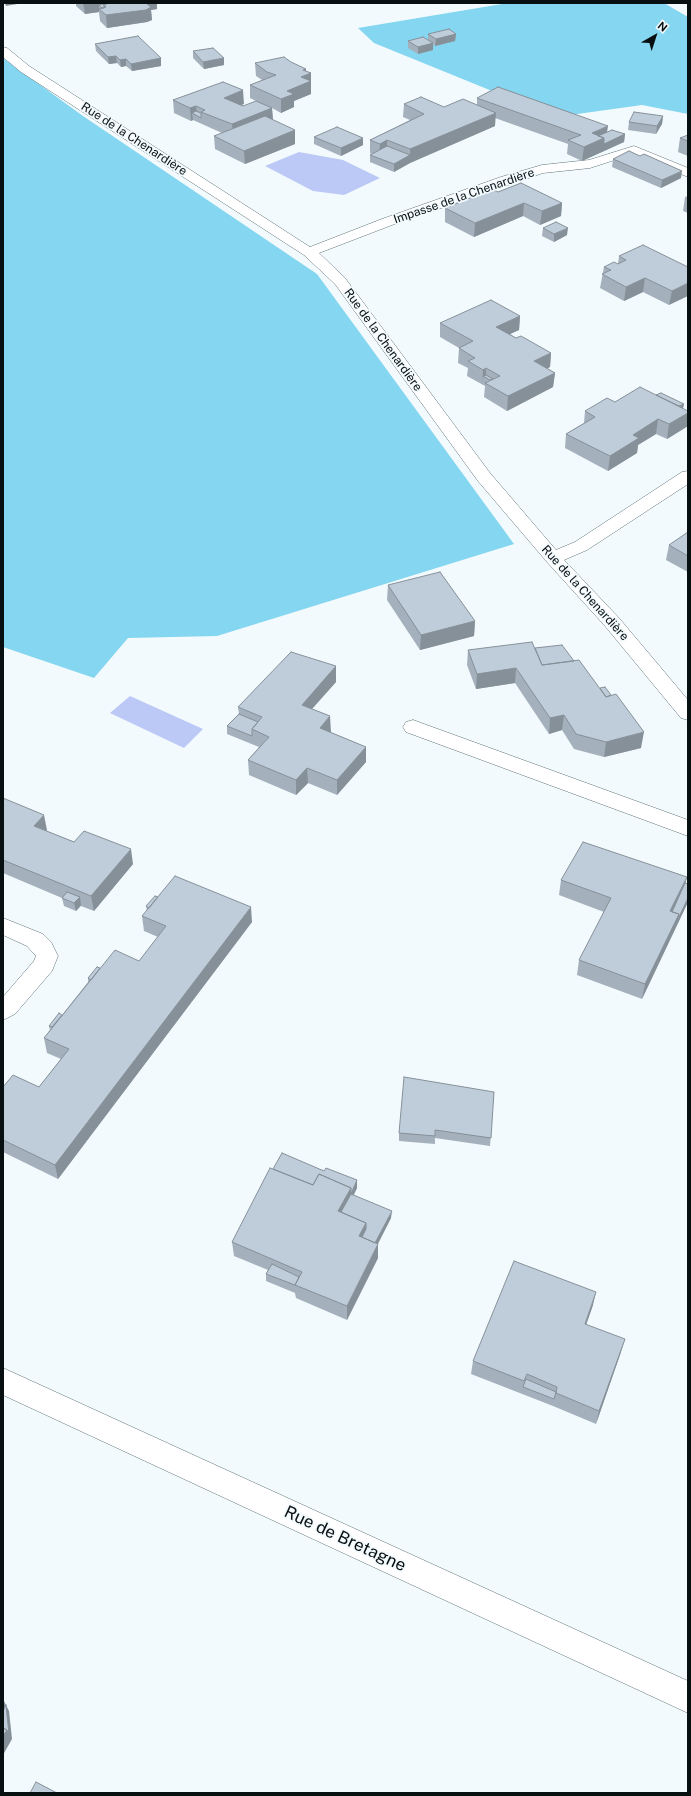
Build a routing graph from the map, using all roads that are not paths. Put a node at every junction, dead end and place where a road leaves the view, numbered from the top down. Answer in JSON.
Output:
{"nodes":[{"id":1,"x":3,"y":50,"type":"edge"},
{"id":2,"x":688,"y":173,"type":"edge"},
{"id":3,"x":309,"y":252,"type":"junction"},
{"id":4,"x":688,"y":476,"type":"edge"},
{"id":5,"x":553,"y":558,"type":"junction"},
{"id":6,"x":688,"y":713,"type":"edge"},
{"id":7,"x":413,"y":727,"type":"dead end"},
{"id":8,"x":688,"y":828,"type":"edge"},
{"id":9,"x":3,"y":926,"type":"edge"},
{"id":10,"x":3,"y":1010,"type":"edge"},
{"id":11,"x":3,"y":1381,"type":"edge"},
{"id":12,"x":688,"y":1697,"type":"edge"}],
"edges":[{"from":1,"to":3,"type":"street","name":"Rue de la Chenardière"},
{"from":2,"to":3,"type":"street","name":"Impasse de la Chenardière"},
{"from":3,"to":5,"type":"street","name":"Rue de la Chenardière"},
{"from":4,"to":5,"type":"street"},
{"from":5,"to":6,"type":"street","name":"Rue de la Chenardière"},
{"from":7,"to":8,"type":"street"},
{"from":9,"to":10,"type":"street"},
{"from":11,"to":12,"type":"street","name":"Rue de Bretagne"}]}
